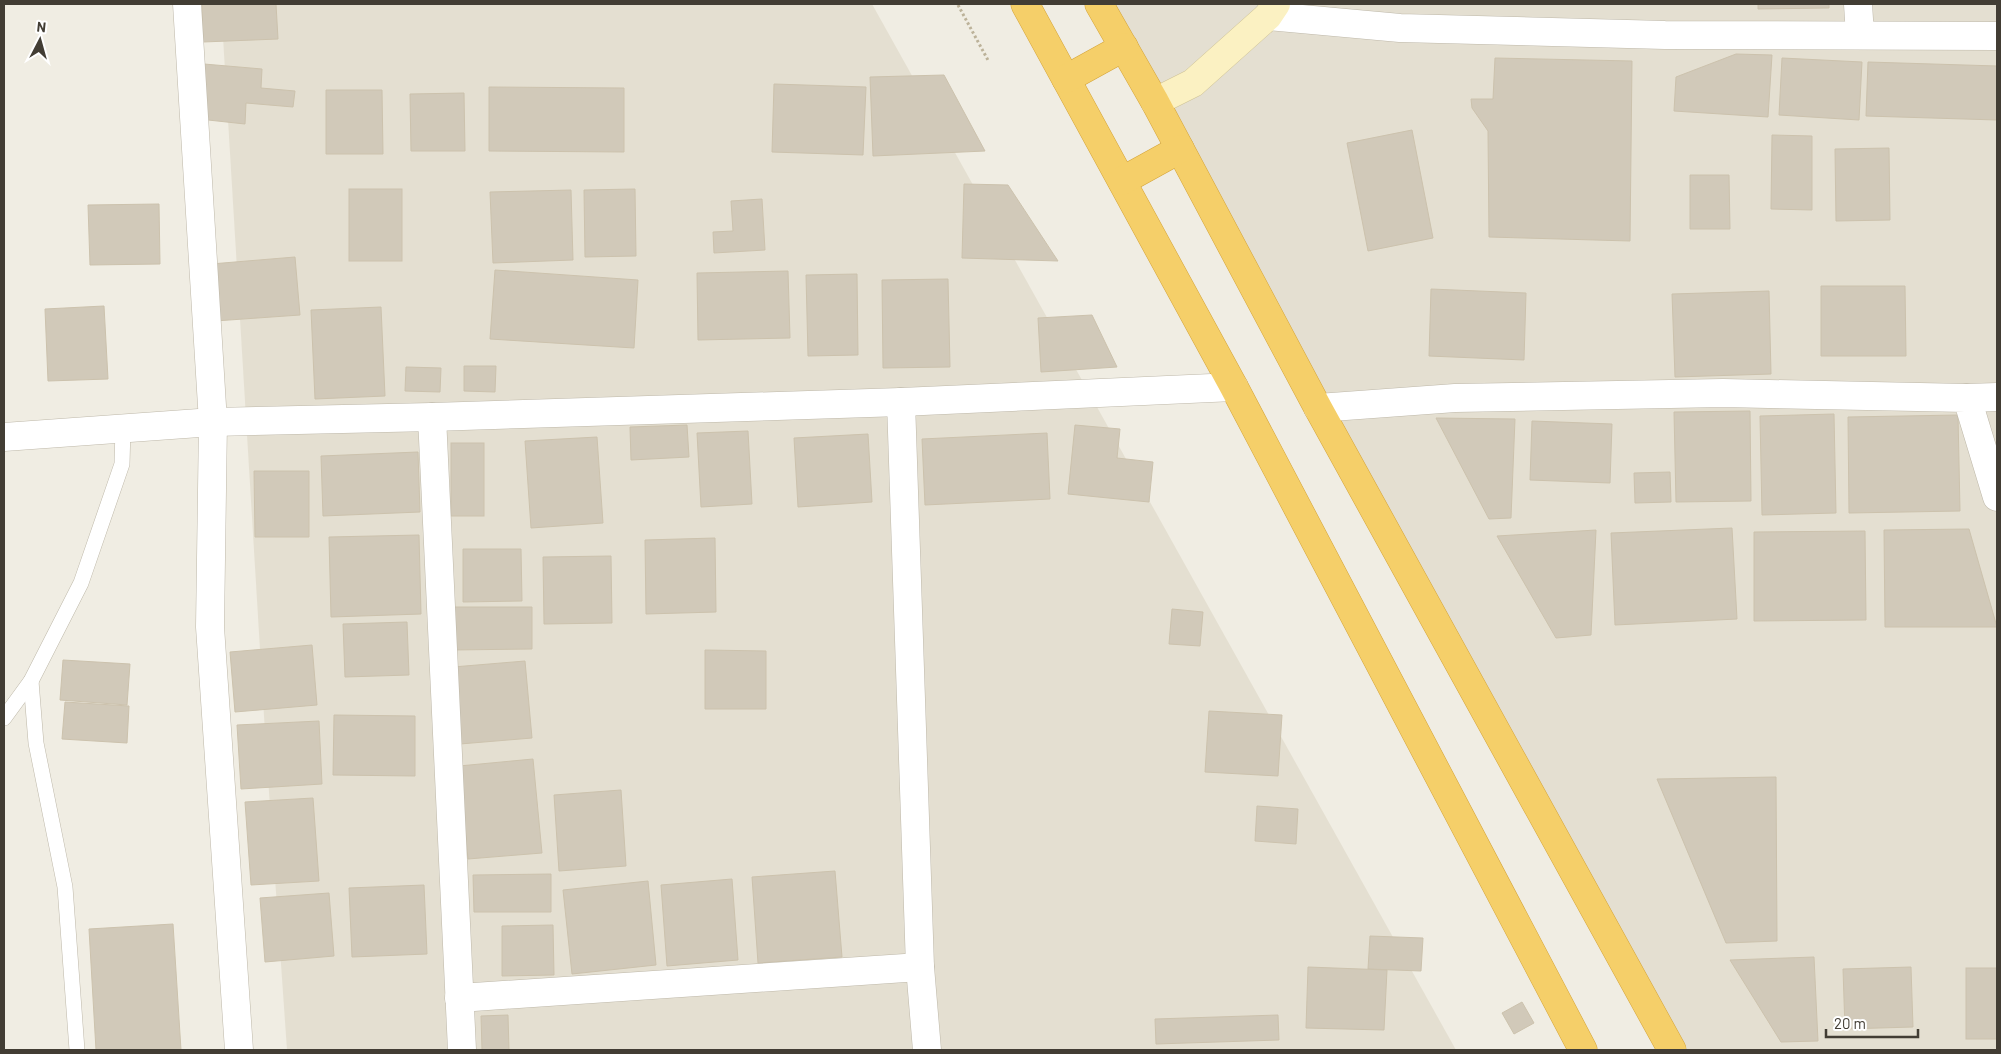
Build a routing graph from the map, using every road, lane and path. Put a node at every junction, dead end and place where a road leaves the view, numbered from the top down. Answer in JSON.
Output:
{"nodes":[{"id":1,"x":187,"y":4,"type":"edge"},
{"id":2,"x":958,"y":4,"type":"edge"},
{"id":3,"x":1025,"y":4,"type":"edge"},
{"id":4,"x":1099,"y":4,"type":"edge"},
{"id":5,"x":1858,"y":4,"type":"edge"},
{"id":6,"x":1272,"y":10,"type":"edge"},
{"id":7,"x":1860,"y":35,"type":"junction"},
{"id":8,"x":1997,"y":36,"type":"edge"},
{"id":9,"x":1124,"y":47,"type":"junction"},
{"id":10,"x":989,"y":62,"type":"dead end"},
{"id":11,"x":1066,"y":79,"type":"junction"},
{"id":12,"x":1155,"y":102,"type":"junction"},
{"id":13,"x":1180,"y":149,"type":"junction"},
{"id":14,"x":1122,"y":181,"type":"junction"},
{"id":15,"x":1234,"y":387,"type":"junction"},
{"id":16,"x":1997,"y":397,"type":"edge"},
{"id":17,"x":1967,"y":398,"type":"junction"},
{"id":18,"x":901,"y":402,"type":"junction"},
{"id":19,"x":1318,"y":408,"type":"junction"},
{"id":20,"x":432,"y":417,"type":"junction"},
{"id":21,"x":213,"y":422,"type":"junction"},
{"id":22,"x":123,"y":428,"type":"junction"},
{"id":23,"x":4,"y":437,"type":"edge"},
{"id":24,"x":1997,"y":497,"type":"edge"},
{"id":25,"x":31,"y":680,"type":"junction"},
{"id":26,"x":4,"y":718,"type":"edge"},
{"id":27,"x":920,"y":967,"type":"junction"},
{"id":28,"x":459,"y":998,"type":"junction"},
{"id":29,"x":77,"y":1050,"type":"edge"},
{"id":30,"x":239,"y":1050,"type":"edge"},
{"id":31,"x":462,"y":1050,"type":"edge"},
{"id":32,"x":927,"y":1050,"type":"edge"},
{"id":33,"x":1583,"y":1050,"type":"edge"},
{"id":34,"x":1672,"y":1050,"type":"edge"}],
"edges":[{"from":1,"to":21,"type":"street"},
{"from":2,"to":10,"type":"path"},
{"from":3,"to":11,"type":"highway"},
{"from":4,"to":9,"type":"highway"},
{"from":5,"to":7,"type":"street"},
{"from":6,"to":7,"type":"street"},
{"from":6,"to":12,"type":"street"},
{"from":7,"to":8,"type":"street"},
{"from":9,"to":11,"type":"highway"},
{"from":9,"to":12,"type":"highway"},
{"from":11,"to":14,"type":"highway"},
{"from":12,"to":13,"type":"highway"},
{"from":13,"to":14,"type":"highway"},
{"from":13,"to":19,"type":"highway"},
{"from":14,"to":15,"type":"highway"},
{"from":15,"to":18,"type":"street"},
{"from":15,"to":33,"type":"highway"},
{"from":16,"to":17,"type":"street"},
{"from":17,"to":19,"type":"street"},
{"from":17,"to":24,"type":"street"},
{"from":18,"to":20,"type":"street"},
{"from":18,"to":27,"type":"street"},
{"from":19,"to":34,"type":"highway"},
{"from":20,"to":21,"type":"street"},
{"from":20,"to":28,"type":"street"},
{"from":21,"to":22,"type":"street"},
{"from":21,"to":30,"type":"street"},
{"from":22,"to":23,"type":"street"},
{"from":22,"to":25,"type":"lane"},
{"from":25,"to":26,"type":"lane"},
{"from":25,"to":29,"type":"lane"},
{"from":27,"to":28,"type":"street"},
{"from":27,"to":32,"type":"street"},
{"from":28,"to":31,"type":"street"}]}
